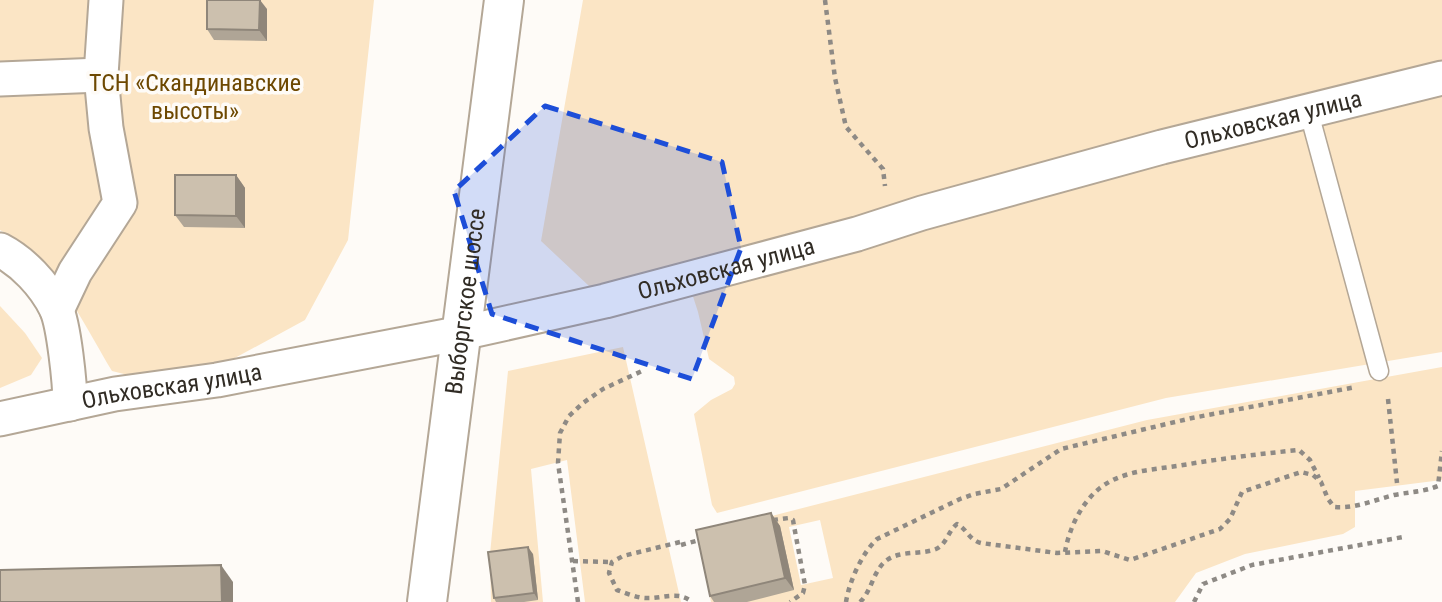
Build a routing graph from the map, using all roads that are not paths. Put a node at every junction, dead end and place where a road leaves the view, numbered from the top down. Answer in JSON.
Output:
{"nodes":[{"id":1,"x":106,"y":0,"type":"edge"},
{"id":2,"x":503,"y":0,"type":"edge"},
{"id":3,"x":101,"y":75,"type":"junction"},
{"id":4,"x":1442,"y":78,"type":"edge"},
{"id":5,"x":0,"y":79,"type":"edge"},
{"id":6,"x":1308,"y":109,"type":"junction"},
{"id":7,"x":0,"y":250,"type":"edge"},
{"id":8,"x":57,"y":310,"type":"junction"},
{"id":9,"x":462,"y":333,"type":"junction"},
{"id":10,"x":1379,"y":371,"type":"dead end"},
{"id":11,"x":70,"y":404,"type":"junction"},
{"id":12,"x":0,"y":419,"type":"edge"},
{"id":13,"x":427,"y":602,"type":"edge"}],
"edges":[{"from":1,"to":3,"type":"street"},
{"from":2,"to":9,"type":"main road","name":"Выборгское шоссе"},
{"from":3,"to":5,"type":"street"},
{"from":3,"to":8,"type":"street"},
{"from":4,"to":6,"type":"street","name":"Ольховская улица"},
{"from":6,"to":9,"type":"street","name":"Ольховская улица"},
{"from":6,"to":10,"type":"lane"},
{"from":7,"to":8,"type":"street"},
{"from":8,"to":11,"type":"street"},
{"from":9,"to":11,"type":"street","name":"Ольховская улица"},
{"from":9,"to":13,"type":"main road","name":"Выборгское шоссе"},
{"from":11,"to":12,"type":"street","name":"Ольховская улица"}]}
